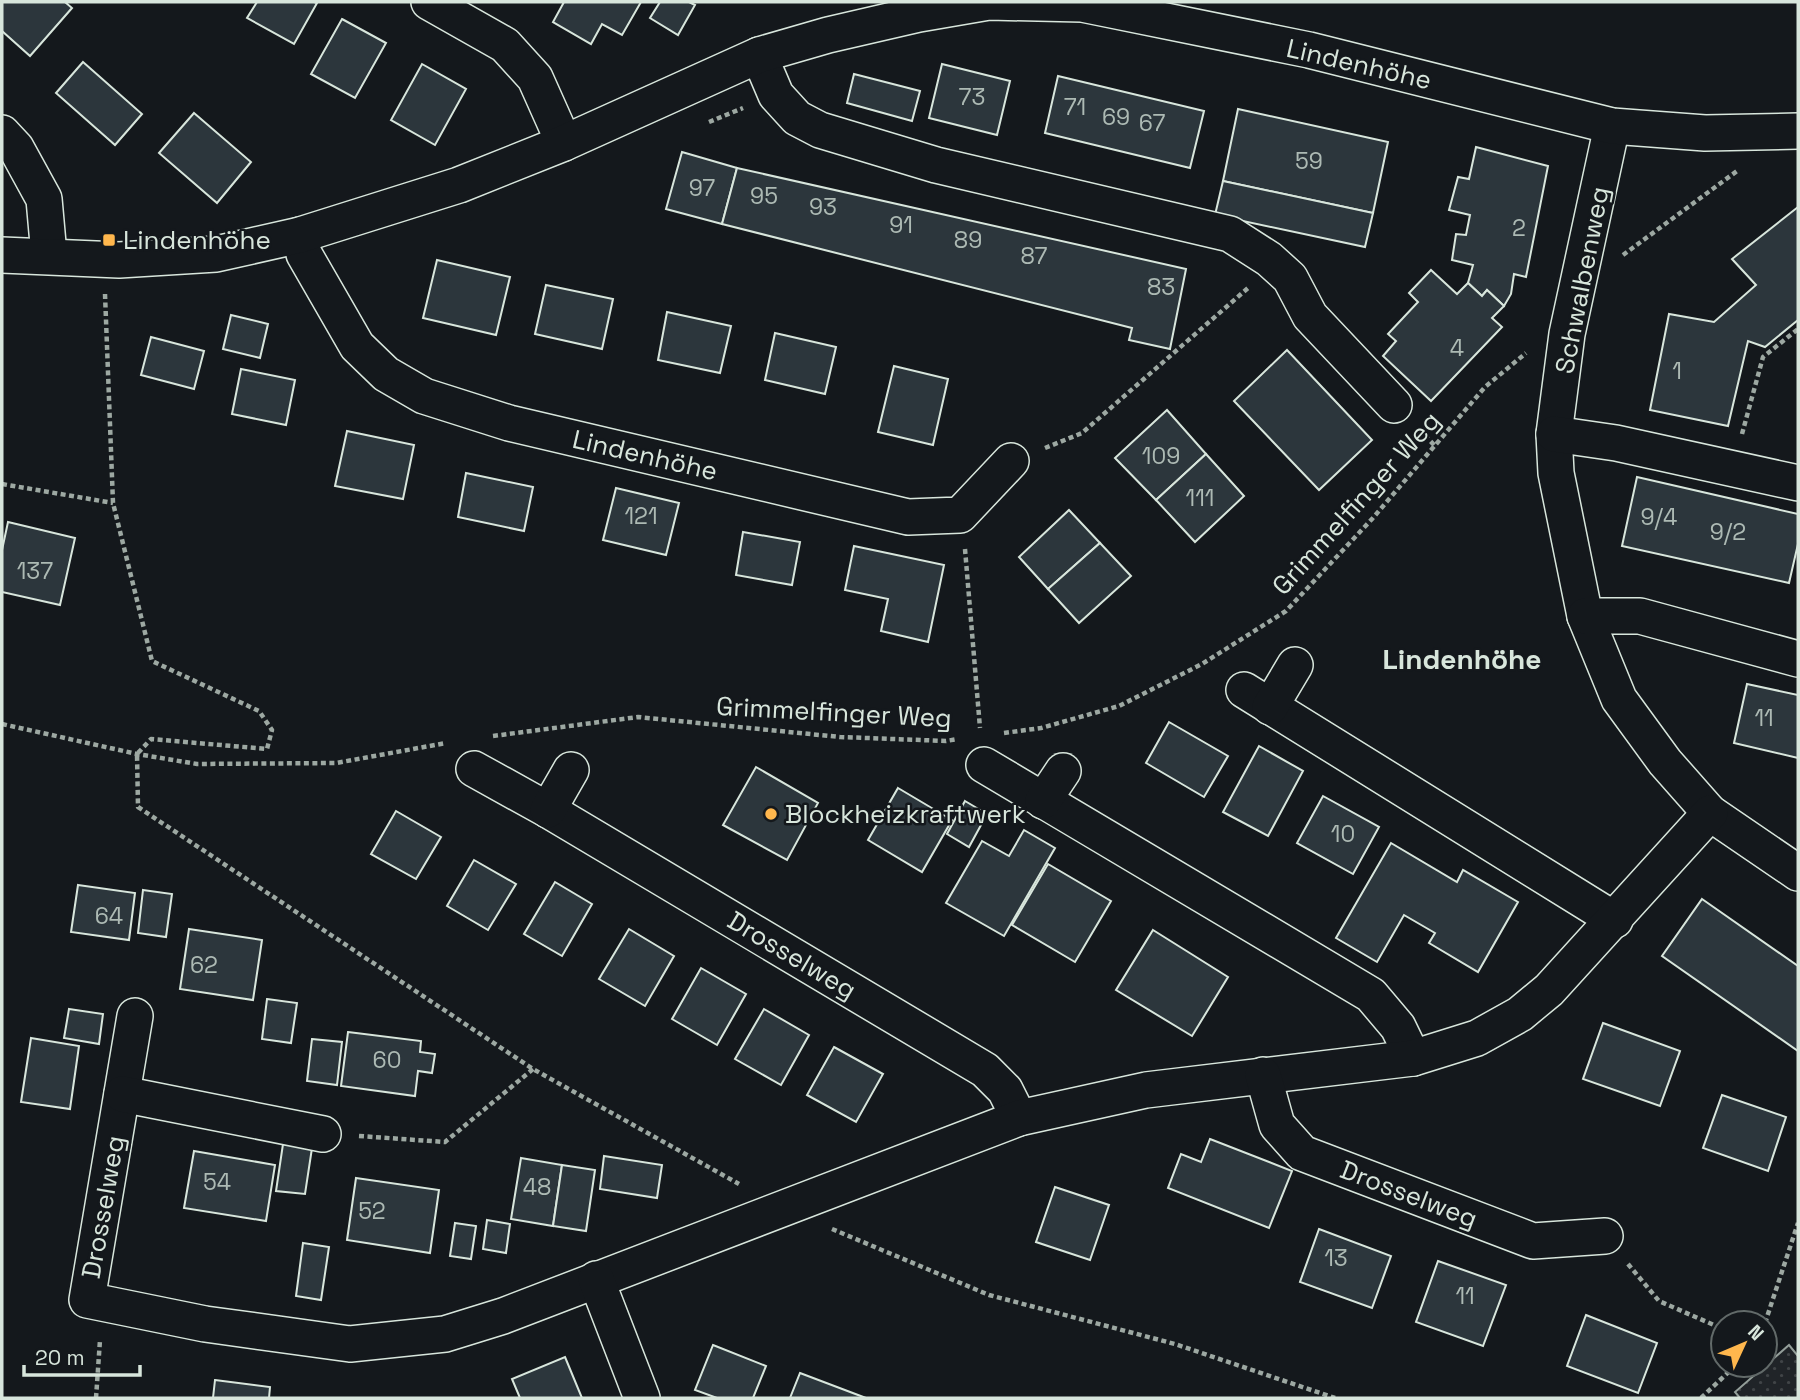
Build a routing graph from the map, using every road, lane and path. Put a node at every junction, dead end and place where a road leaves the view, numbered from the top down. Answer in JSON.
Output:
{"nodes":[{"id":1,"x":429,"y":2,"type":"edge"},
{"id":2,"x":918,"y":8,"type":"edge"},
{"id":3,"x":760,"y":55,"type":"junction"},
{"id":4,"x":1612,"y":126,"type":"junction"},
{"id":5,"x":1798,"y":131,"type":"edge"},
{"id":6,"x":2,"y":133,"type":"edge"},
{"id":7,"x":564,"y":143,"type":"junction"},
{"id":8,"x":1746,"y":164,"type":"dead end"},
{"id":9,"x":300,"y":235,"type":"junction"},
{"id":10,"x":2,"y":255,"type":"edge"},
{"id":11,"x":49,"y":255,"type":"junction"},
{"id":12,"x":1622,"y":256,"type":"dead end"},
{"id":13,"x":1269,"y":259,"type":"junction"},
{"id":14,"x":104,"y":287,"type":"dead end"},
{"id":15,"x":1798,"y":330,"type":"edge"},
{"id":16,"x":1567,"y":334,"type":"junction"},
{"id":17,"x":1395,"y":405,"type":"dead end"},
{"id":18,"x":1554,"y":434,"type":"junction"},
{"id":19,"x":1012,"y":461,"type":"joint"},
{"id":20,"x":1732,"y":468,"type":"junction"},
{"id":21,"x":1798,"y":483,"type":"edge"},
{"id":22,"x":2,"y":484,"type":"edge"},
{"id":23,"x":113,"y":503,"type":"junction"},
{"id":24,"x":962,"y":513,"type":"junction"},
{"id":25,"x":1585,"y":616,"type":"junction"},
{"id":26,"x":1798,"y":659,"type":"edge"},
{"id":27,"x":1295,"y":664,"type":"dead end"},
{"id":28,"x":2,"y":724,"type":"edge"},
{"id":29,"x":982,"y":743,"type":"junction"},
{"id":30,"x":472,"y":749,"type":"junction"},
{"id":31,"x":137,"y":754,"type":"junction"},
{"id":32,"x":571,"y":770,"type":"dead end"},
{"id":33,"x":1063,"y":771,"type":"dead end"},
{"id":34,"x":1043,"y":801,"type":"junction"},
{"id":35,"x":548,"y":810,"type":"junction"},
{"id":36,"x":1710,"y":813,"type":"junction"},
{"id":37,"x":1798,"y":873,"type":"edge"},
{"id":38,"x":1615,"y":919,"type":"junction"},
{"id":39,"x":135,"y":1016,"type":"dead end"},
{"id":40,"x":1413,"y":1058,"type":"junction"},
{"id":41,"x":533,"y":1069,"type":"junction"},
{"id":42,"x":1263,"y":1075,"type":"junction"},
{"id":43,"x":122,"y":1094,"type":"junction"},
{"id":44,"x":1019,"y":1118,"type":"junction"},
{"id":45,"x":323,"y":1134,"type":"joint"},
{"id":46,"x":784,"y":1209,"type":"junction"},
{"id":47,"x":1798,"y":1223,"type":"edge"},
{"id":48,"x":1605,"y":1236,"type":"joint"},
{"id":49,"x":596,"y":1279,"type":"junction"},
{"id":50,"x":122,"y":1306,"type":"junction"},
{"id":51,"x":1770,"y":1309,"type":"edge"},
{"id":52,"x":1709,"y":1323,"type":"edge"},
{"id":53,"x":1721,"y":1379,"type":"edge"},
{"id":54,"x":96,"y":1398,"type":"edge"},
{"id":55,"x":642,"y":1398,"type":"edge"},
{"id":56,"x":1335,"y":1398,"type":"edge"},
{"id":57,"x":1701,"y":1398,"type":"edge"}],
"edges":[{"from":1,"to":7,"type":"street"},
{"from":2,"to":3,"type":"street","name":"Lindenhöhe"},
{"from":2,"to":4,"type":"street","name":"Lindenhöhe"},
{"from":3,"to":7,"type":"street","name":"Lindenhöhe"},
{"from":3,"to":13,"type":"street"},
{"from":4,"to":5,"type":"street","name":"Lindenhöhe"},
{"from":4,"to":16,"type":"street","name":"Schwalbenweg"},
{"from":6,"to":11,"type":"street"},
{"from":7,"to":9,"type":"street","name":"Lindenhöhe"},
{"from":8,"to":12,"type":"path"},
{"from":9,"to":11,"type":"street","name":"Lindenhöhe"},
{"from":9,"to":24,"type":"street","name":"Lindenhöhe"},
{"from":10,"to":11,"type":"street","name":"Lindenhöhe"},
{"from":13,"to":17,"type":"street"},
{"from":13,"to":19,"type":"path"},
{"from":14,"to":23,"type":"path"},
{"from":15,"to":20,"type":"path"},
{"from":16,"to":18,"type":"street","name":"Schwalbenweg"},
{"from":16,"to":29,"type":"path","name":"Grimmelfinger Weg"},
{"from":18,"to":20,"type":"street"},
{"from":18,"to":25,"type":"street","name":"Schwalbenweg"},
{"from":19,"to":24,"type":"street"},
{"from":20,"to":21,"type":"street"},
{"from":22,"to":23,"type":"path"},
{"from":23,"to":31,"type":"path"},
{"from":24,"to":29,"type":"path"},
{"from":25,"to":26,"type":"street"},
{"from":25,"to":36,"type":"street","name":"Schwalbenweg"},
{"from":27,"to":38,"type":"street"},
{"from":28,"to":31,"type":"path","name":"Grimmelfinger Weg"},
{"from":29,"to":30,"type":"path","name":"Grimmelfinger Weg"},
{"from":29,"to":34,"type":"street"},
{"from":30,"to":31,"type":"path","name":"Grimmelfinger Weg"},
{"from":30,"to":35,"type":"street","name":"Drosselweg"},
{"from":31,"to":41,"type":"path"},
{"from":32,"to":35,"type":"street"},
{"from":33,"to":34,"type":"street"},
{"from":34,"to":40,"type":"street"},
{"from":35,"to":44,"type":"street","name":"Drosselweg"},
{"from":36,"to":37,"type":"street","name":"Schwalbenweg"},
{"from":36,"to":38,"type":"street","name":"Drosselweg"},
{"from":38,"to":40,"type":"street","name":"Drosselweg"},
{"from":39,"to":43,"type":"street","name":"Drosselweg"},
{"from":40,"to":42,"type":"street","name":"Drosselweg"},
{"from":41,"to":45,"type":"path"},
{"from":41,"to":46,"type":"path"},
{"from":42,"to":44,"type":"street","name":"Drosselweg"},
{"from":42,"to":48,"type":"street","name":"Drosselweg"},
{"from":43,"to":45,"type":"street"},
{"from":43,"to":50,"type":"street","name":"Drosselweg"},
{"from":44,"to":46,"type":"street","name":"Drosselweg"},
{"from":46,"to":49,"type":"street","name":"Drosselweg"},
{"from":46,"to":56,"type":"path"},
{"from":47,"to":51,"type":"path"},
{"from":48,"to":52,"type":"path"},
{"from":49,"to":50,"type":"street","name":"Drosselweg"},
{"from":49,"to":55,"type":"street"},
{"from":50,"to":54,"type":"path"},
{"from":53,"to":57,"type":"path"}]}
